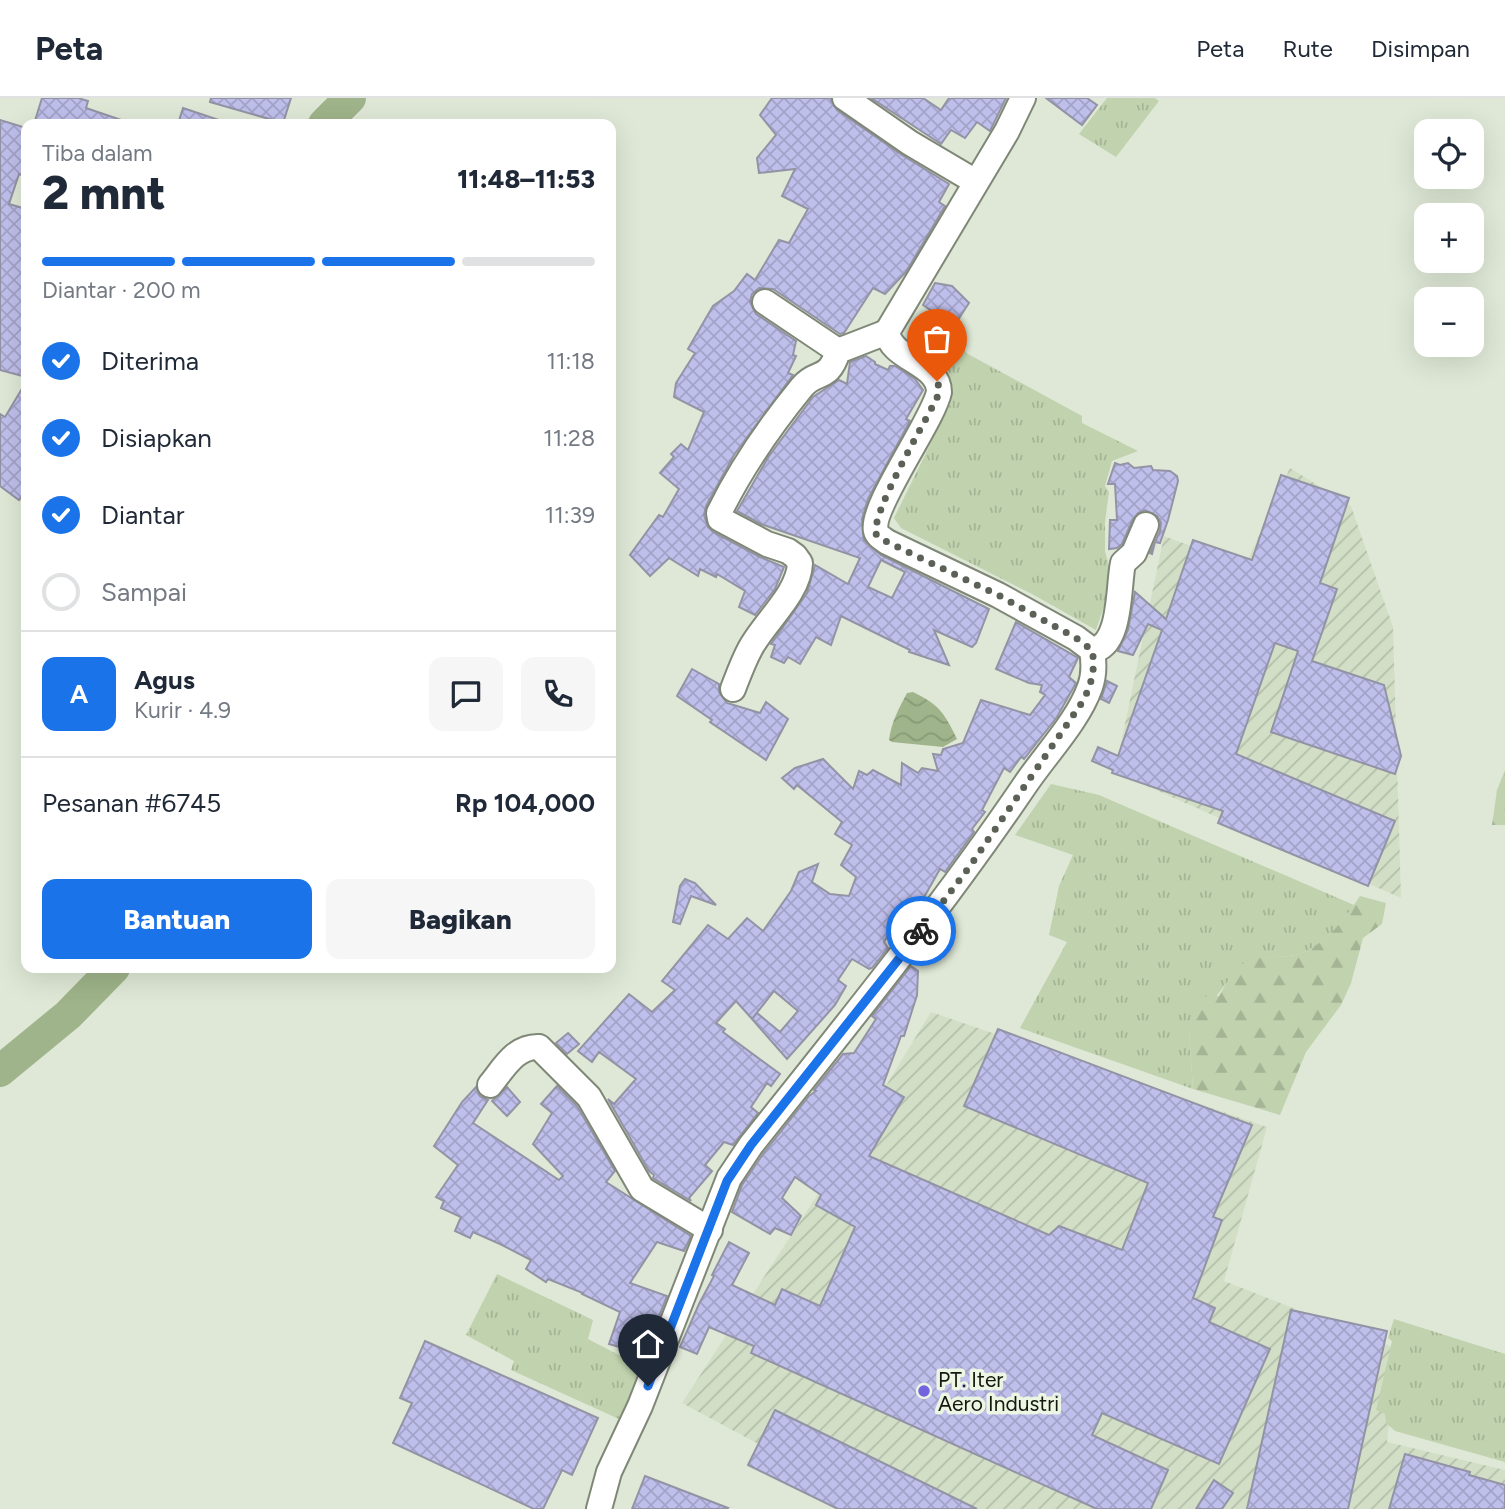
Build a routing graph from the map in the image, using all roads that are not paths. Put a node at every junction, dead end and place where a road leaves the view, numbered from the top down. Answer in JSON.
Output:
{"nodes":[{"id":1,"x":1023,"y":98,"type":"edge"},
{"id":2,"x":858,"y":102,"type":"edge"},
{"id":3,"x":976,"y":182,"type":"junction"},
{"id":4,"x":765,"y":302,"type":"dead end"},
{"id":5,"x":887,"y":332,"type":"junction"},
{"id":6,"x":838,"y":351,"type":"junction"},
{"id":7,"x":1146,"y":524,"type":"dead end"},
{"id":8,"x":1092,"y":650,"type":"junction"},
{"id":9,"x":733,"y":690,"type":"dead end"},
{"id":10,"x":490,"y":1085,"type":"dead end"},
{"id":11,"x":710,"y":1230,"type":"junction"},
{"id":12,"x":599,"y":1509,"type":"edge"}],
"edges":[{"from":1,"to":3,"type":"street"},
{"from":2,"to":3,"type":"street"},
{"from":3,"to":5,"type":"street"},
{"from":4,"to":6,"type":"street"},
{"from":5,"to":6,"type":"street"},
{"from":5,"to":8,"type":"street"},
{"from":6,"to":9,"type":"street"},
{"from":7,"to":8,"type":"street"},
{"from":8,"to":11,"type":"street"},
{"from":10,"to":11,"type":"street"},
{"from":11,"to":12,"type":"street"}]}
